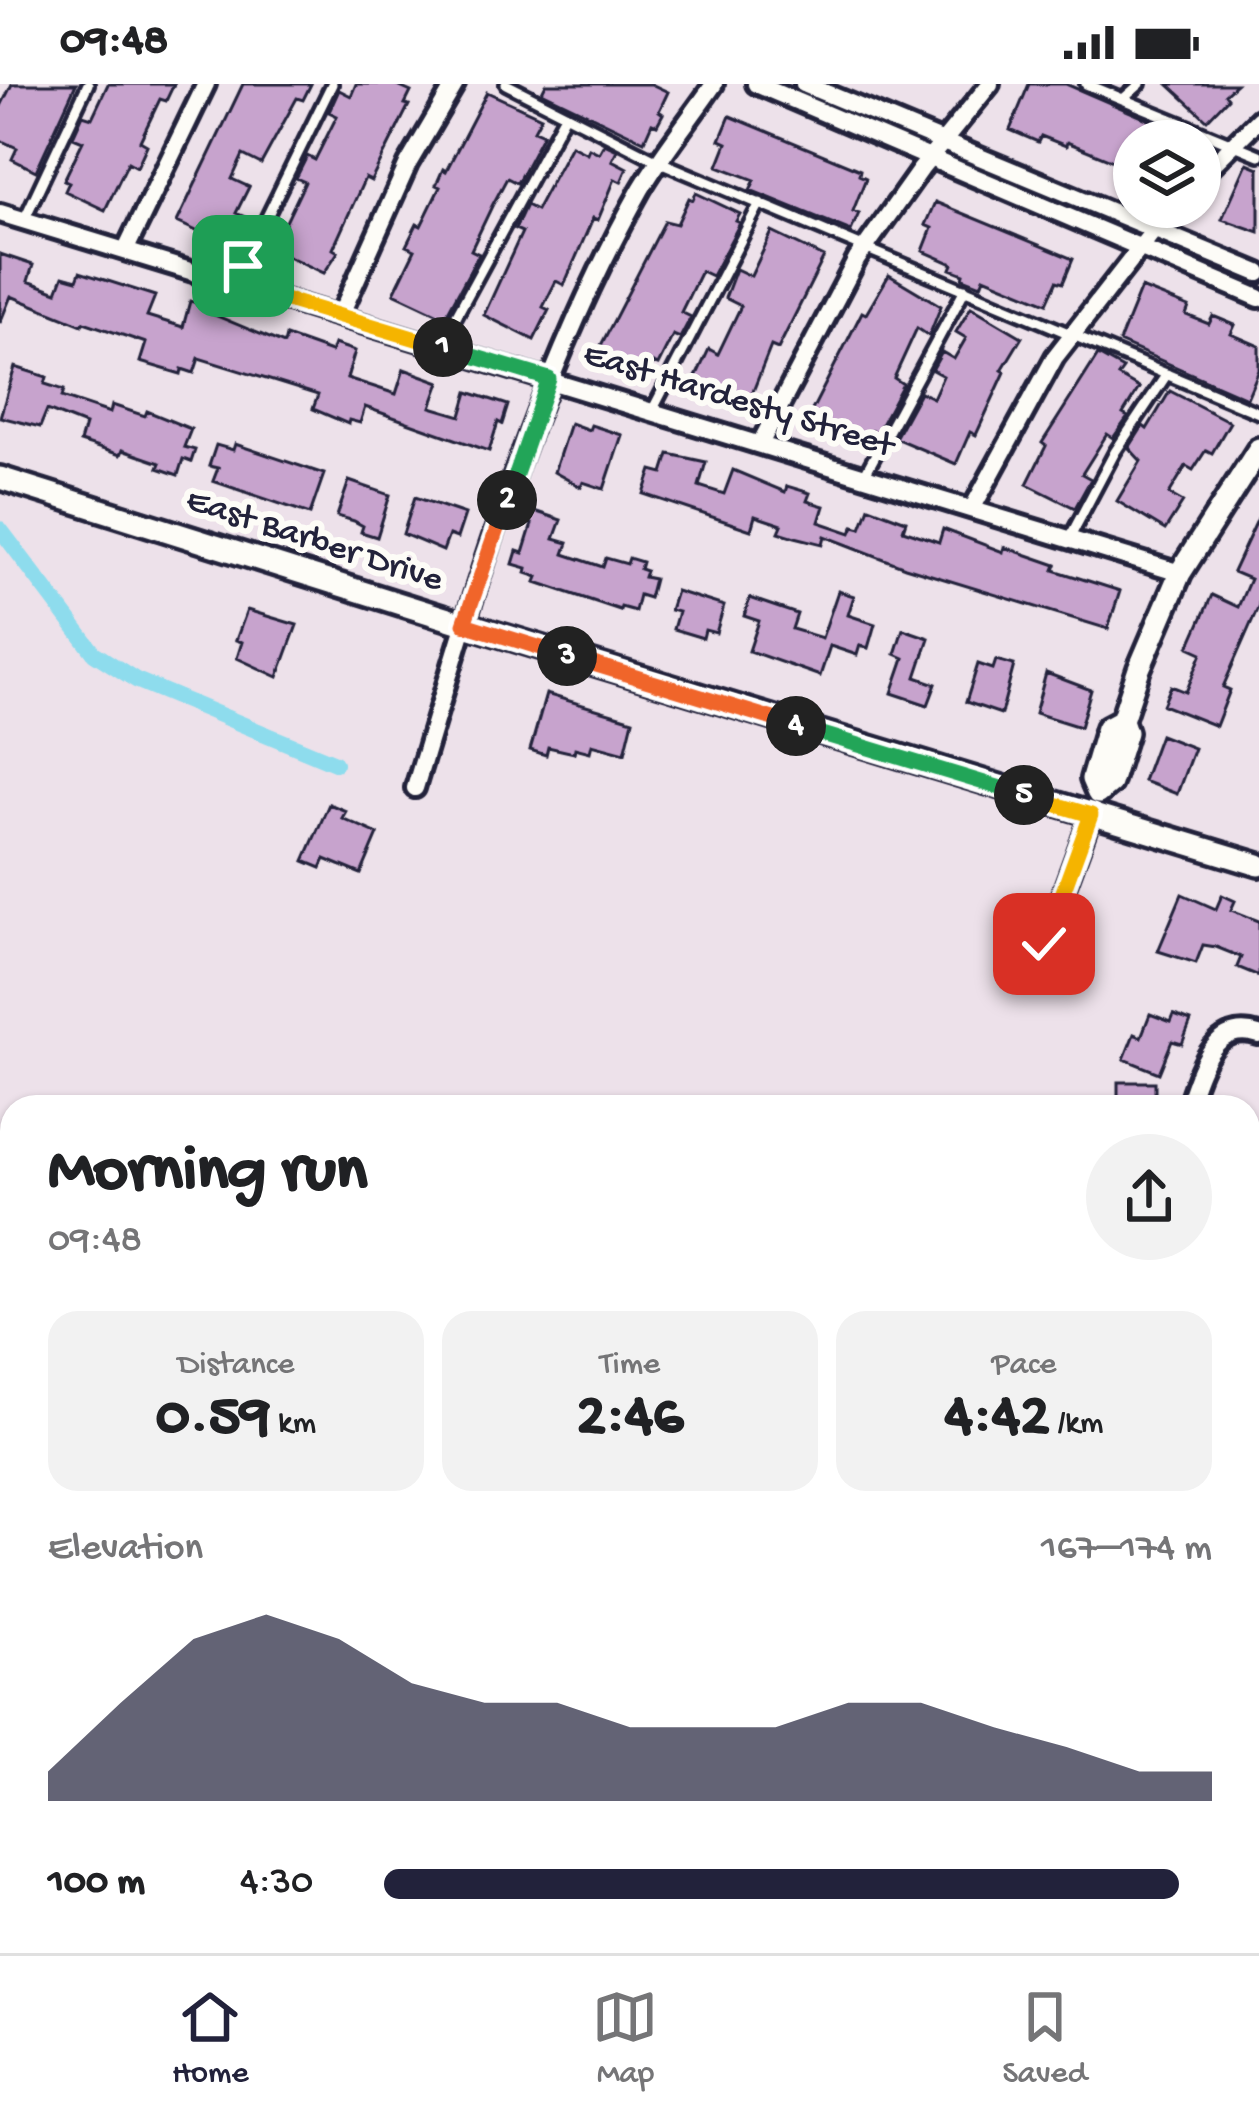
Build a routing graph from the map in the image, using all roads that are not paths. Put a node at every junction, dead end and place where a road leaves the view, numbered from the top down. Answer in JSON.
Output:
{"nodes":[{"id":1,"x":88,"y":84,"type":"edge"},
{"id":2,"x":206,"y":84,"type":"edge"},
{"id":3,"x":332,"y":84,"type":"edge"},
{"id":4,"x":455,"y":84,"type":"edge"},
{"id":5,"x":506,"y":84,"type":"edge"},
{"id":6,"x":714,"y":84,"type":"edge"},
{"id":7,"x":756,"y":84,"type":"edge"},
{"id":8,"x":804,"y":84,"type":"edge"},
{"id":9,"x":990,"y":84,"type":"edge"},
{"id":10,"x":1086,"y":84,"type":"edge"},
{"id":11,"x":1140,"y":84,"type":"edge"},
{"id":12,"x":1123,"y":99,"type":"junction"},
{"id":13,"x":564,"y":117,"type":"junction"},
{"id":14,"x":1259,"y":118,"type":"edge"},
{"id":15,"x":943,"y":142,"type":"junction"},
{"id":16,"x":1231,"y":144,"type":"junction"},
{"id":17,"x":1221,"y":155,"type":"edge"},
{"id":18,"x":1259,"y":155,"type":"edge"},
{"id":19,"x":930,"y":158,"type":"junction"},
{"id":20,"x":660,"y":162,"type":"junction"},
{"id":21,"x":760,"y":203,"type":"junction"},
{"id":22,"x":1113,"y":212,"type":"edge"},
{"id":23,"x":0,"y":213,"type":"edge"},
{"id":24,"x":24,"y":220,"type":"junction"},
{"id":25,"x":1153,"y":228,"type":"joint"},
{"id":26,"x":1139,"y":245,"type":"junction"},
{"id":27,"x":866,"y":248,"type":"junction"},
{"id":28,"x":125,"y":251,"type":"junction"},
{"id":29,"x":1259,"y":273,"type":"edge"},
{"id":30,"x":234,"y":284,"type":"junction"},
{"id":31,"x":965,"y":289,"type":"junction"},
{"id":32,"x":1259,"y":298,"type":"edge"},
{"id":33,"x":340,"y":316,"type":"junction"},
{"id":34,"x":1071,"y":334,"type":"junction"},
{"id":35,"x":440,"y":346,"type":"junction"},
{"id":36,"x":1167,"y":374,"type":"junction"},
{"id":37,"x":549,"y":379,"type":"junction"},
{"id":38,"x":652,"y":411,"type":"junction"},
{"id":39,"x":1259,"y":413,"type":"edge"},
{"id":40,"x":760,"y":444,"type":"junction"},
{"id":41,"x":1259,"y":449,"type":"edge"},
{"id":42,"x":864,"y":476,"type":"junction"},
{"id":43,"x":0,"y":478,"type":"edge"},
{"id":44,"x":972,"y":509,"type":"junction"},
{"id":45,"x":1069,"y":539,"type":"junction"},
{"id":46,"x":1180,"y":573,"type":"junction"},
{"id":47,"x":464,"y":624,"type":"junction"},
{"id":48,"x":415,"y":788,"type":"dead end"},
{"id":49,"x":1091,"y":815,"type":"junction"},
{"id":50,"x":1259,"y":865,"type":"edge"},
{"id":51,"x":1044,"y":944,"type":"dead end"},
{"id":52,"x":1259,"y":1035,"type":"edge"},
{"id":53,"x":1192,"y":1095,"type":"edge"}],
"edges":[{"from":1,"to":24,"type":"lane"},
{"from":2,"to":28,"type":"street"},
{"from":3,"to":30,"type":"lane"},
{"from":4,"to":33,"type":"street"},
{"from":5,"to":13,"type":"lane"},
{"from":6,"to":20,"type":"street"},
{"from":7,"to":19,"type":"street"},
{"from":8,"to":15,"type":"street"},
{"from":9,"to":15,"type":"street"},
{"from":10,"to":12,"type":"lane"},
{"from":11,"to":12,"type":"lane"},
{"from":12,"to":16,"type":"lane"},
{"from":13,"to":20,"type":"lane"},
{"from":13,"to":35,"type":"lane"},
{"from":14,"to":16,"type":"street"},
{"from":15,"to":19,"type":"street"},
{"from":15,"to":22,"type":"street"},
{"from":16,"to":17,"type":"street"},
{"from":16,"to":18,"type":"lane"},
{"from":19,"to":26,"type":"street"},
{"from":19,"to":27,"type":"street"},
{"from":20,"to":21,"type":"lane"},
{"from":20,"to":37,"type":"street"},
{"from":21,"to":27,"type":"lane"},
{"from":21,"to":38,"type":"lane"},
{"from":23,"to":24,"type":"street","name":"East Hardesty Street"},
{"from":24,"to":28,"type":"street","name":"East Hardesty Street"},
{"from":25,"to":26,"type":"street"},
{"from":25,"to":29,"type":"street"},
{"from":26,"to":32,"type":"street"},
{"from":26,"to":34,"type":"street"},
{"from":27,"to":31,"type":"lane"},
{"from":27,"to":40,"type":"street"},
{"from":28,"to":30,"type":"street","name":"East Hardesty Street"},
{"from":30,"to":33,"type":"street","name":"East Hardesty Street"},
{"from":31,"to":34,"type":"lane"},
{"from":31,"to":42,"type":"lane"},
{"from":33,"to":35,"type":"street","name":"East Hardesty Street"},
{"from":34,"to":36,"type":"lane"},
{"from":34,"to":44,"type":"street"},
{"from":35,"to":37,"type":"street","name":"East Hardesty Street"},
{"from":36,"to":39,"type":"lane"},
{"from":36,"to":45,"type":"lane"},
{"from":37,"to":38,"type":"street","name":"East Hardesty Street"},
{"from":37,"to":47,"type":"street"},
{"from":38,"to":40,"type":"street","name":"East Hardesty Street"},
{"from":40,"to":42,"type":"street","name":"East Hardesty Street"},
{"from":41,"to":46,"type":"street"},
{"from":42,"to":44,"type":"street","name":"East Hardesty Street"},
{"from":43,"to":47,"type":"street","name":"East Barber Drive"},
{"from":44,"to":45,"type":"street","name":"East Hardesty Street"},
{"from":45,"to":46,"type":"street","name":"East Hardesty Street"},
{"from":46,"to":49,"type":"street"},
{"from":47,"to":48,"type":"street"},
{"from":47,"to":49,"type":"street","name":"East Barber Drive"},
{"from":49,"to":50,"type":"street","name":"East Barber Drive"},
{"from":49,"to":51,"type":"street"},
{"from":52,"to":53,"type":"street"}]}
